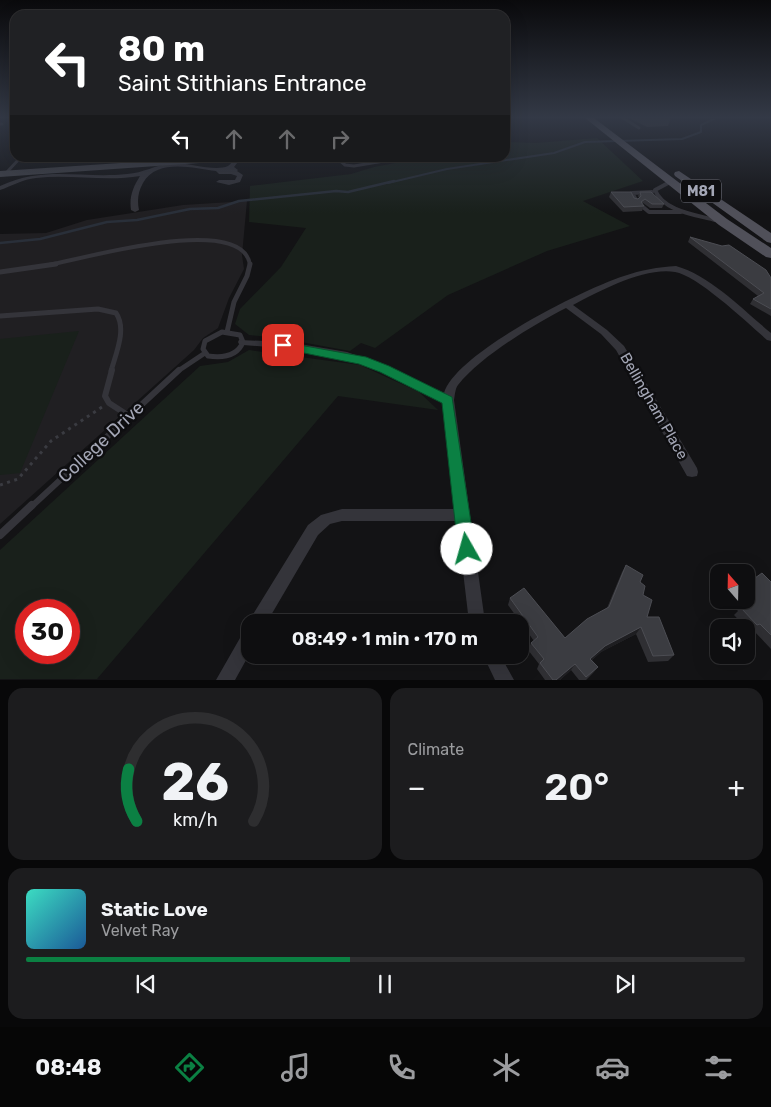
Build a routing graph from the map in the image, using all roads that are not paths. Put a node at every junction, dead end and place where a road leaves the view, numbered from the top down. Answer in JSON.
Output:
{"nodes":[{"id":1,"x":634,"y":150,"type":"edge"},
{"id":2,"x":638,"y":150,"type":"edge"},
{"id":3,"x":15,"y":162,"type":"edge"},
{"id":4,"x":146,"y":162,"type":"edge"},
{"id":5,"x":168,"y":162,"type":"edge"},
{"id":6,"x":236,"y":162,"type":"edge"},
{"id":7,"x":342,"y":162,"type":"edge"},
{"id":8,"x":378,"y":162,"type":"edge"},
{"id":9,"x":232,"y":170,"type":"junction"},
{"id":10,"x":2,"y":173,"type":"edge"},
{"id":11,"x":146,"y":173,"type":"junction"},
{"id":12,"x":126,"y":177,"type":"junction"},
{"id":13,"x":140,"y":180,"type":"junction"},
{"id":14,"x":219,"y":182,"type":"dead end"},
{"id":15,"x":670,"y":182,"type":"junction"},
{"id":16,"x":0,"y":188,"type":"edge"},
{"id":17,"x":655,"y":192,"type":"junction"},
{"id":18,"x":636,"y":200,"type":"edge"},
{"id":19,"x":643,"y":207,"type":"edge"},
{"id":20,"x":135,"y":210,"type":"dead end"},
{"id":21,"x":686,"y":212,"type":"junction"},
{"id":22,"x":723,"y":222,"type":"junction"},
{"id":23,"x":771,"y":239,"type":"edge"},
{"id":24,"x":771,"y":254,"type":"edge"},
{"id":25,"x":0,"y":272,"type":"edge"},
{"id":26,"x":566,"y":304,"type":"junction"},
{"id":27,"x":0,"y":316,"type":"edge"},
{"id":28,"x":227,"y":332,"type":"junction"},
{"id":29,"x":771,"y":338,"type":"edge"},
{"id":30,"x":243,"y":342,"type":"junction"},
{"id":31,"x":205,"y":353,"type":"junction"},
{"id":32,"x":448,"y":400,"type":"junction"},
{"id":33,"x":129,"y":416,"type":"junction"},
{"id":34,"x":692,"y":472,"type":"dead end"},
{"id":35,"x":462,"y":515,"type":"junction"},
{"id":36,"x":0,"y":535,"type":"edge"},
{"id":37,"x":263,"y":614,"type":"edge"},
{"id":38,"x":476,"y":614,"type":"edge"},
{"id":39,"x":241,"y":652,"type":"edge"},
{"id":40,"x":496,"y":664,"type":"edge"},
{"id":41,"x":225,"y":680,"type":"edge"},
{"id":42,"x":505,"y":680,"type":"edge"}],
"edges":[{"from":1,"to":15,"type":"main road","number":"M81"},
{"from":2,"to":23,"type":"main road","number":"M81"},
{"from":3,"to":10,"type":"lane"},
{"from":4,"to":10,"type":"main road"},
{"from":5,"to":10,"type":"main road"},
{"from":6,"to":9,"type":"street"},
{"from":7,"to":8,"type":"lane"},
{"from":9,"to":11,"type":"street"},
{"from":9,"to":14,"type":"street"},
{"from":11,"to":12,"type":"street"},
{"from":11,"to":13,"type":"street"},
{"from":12,"to":13,"type":"street"},
{"from":12,"to":16,"type":"street"},
{"from":13,"to":20,"type":"street"},
{"from":15,"to":17,"type":"lane"},
{"from":15,"to":22,"type":"main road","number":"M81"},
{"from":17,"to":18,"type":"lane"},
{"from":17,"to":21,"type":"lane"},
{"from":19,"to":21,"type":"lane"},
{"from":21,"to":22,"type":"lane"},
{"from":22,"to":24,"type":"main road","number":"M81"},
{"from":25,"to":28,"type":"lane"},
{"from":26,"to":29,"type":"street"},
{"from":26,"to":32,"type":"street"},
{"from":26,"to":34,"type":"street","name":"Bellingham Place"},
{"from":27,"to":33,"type":"lane"},
{"from":28,"to":30,"type":"lane"},
{"from":28,"to":31,"type":"lane"},
{"from":30,"to":31,"type":"lane"},
{"from":30,"to":32,"type":"street"},
{"from":31,"to":33,"type":"lane","name":"College Drive"},
{"from":32,"to":35,"type":"street"},
{"from":33,"to":36,"type":"lane","name":"College Drive"},
{"from":35,"to":37,"type":"street"},
{"from":35,"to":38,"type":"street"},
{"from":39,"to":41,"type":"street"},
{"from":40,"to":42,"type":"street"}]}
